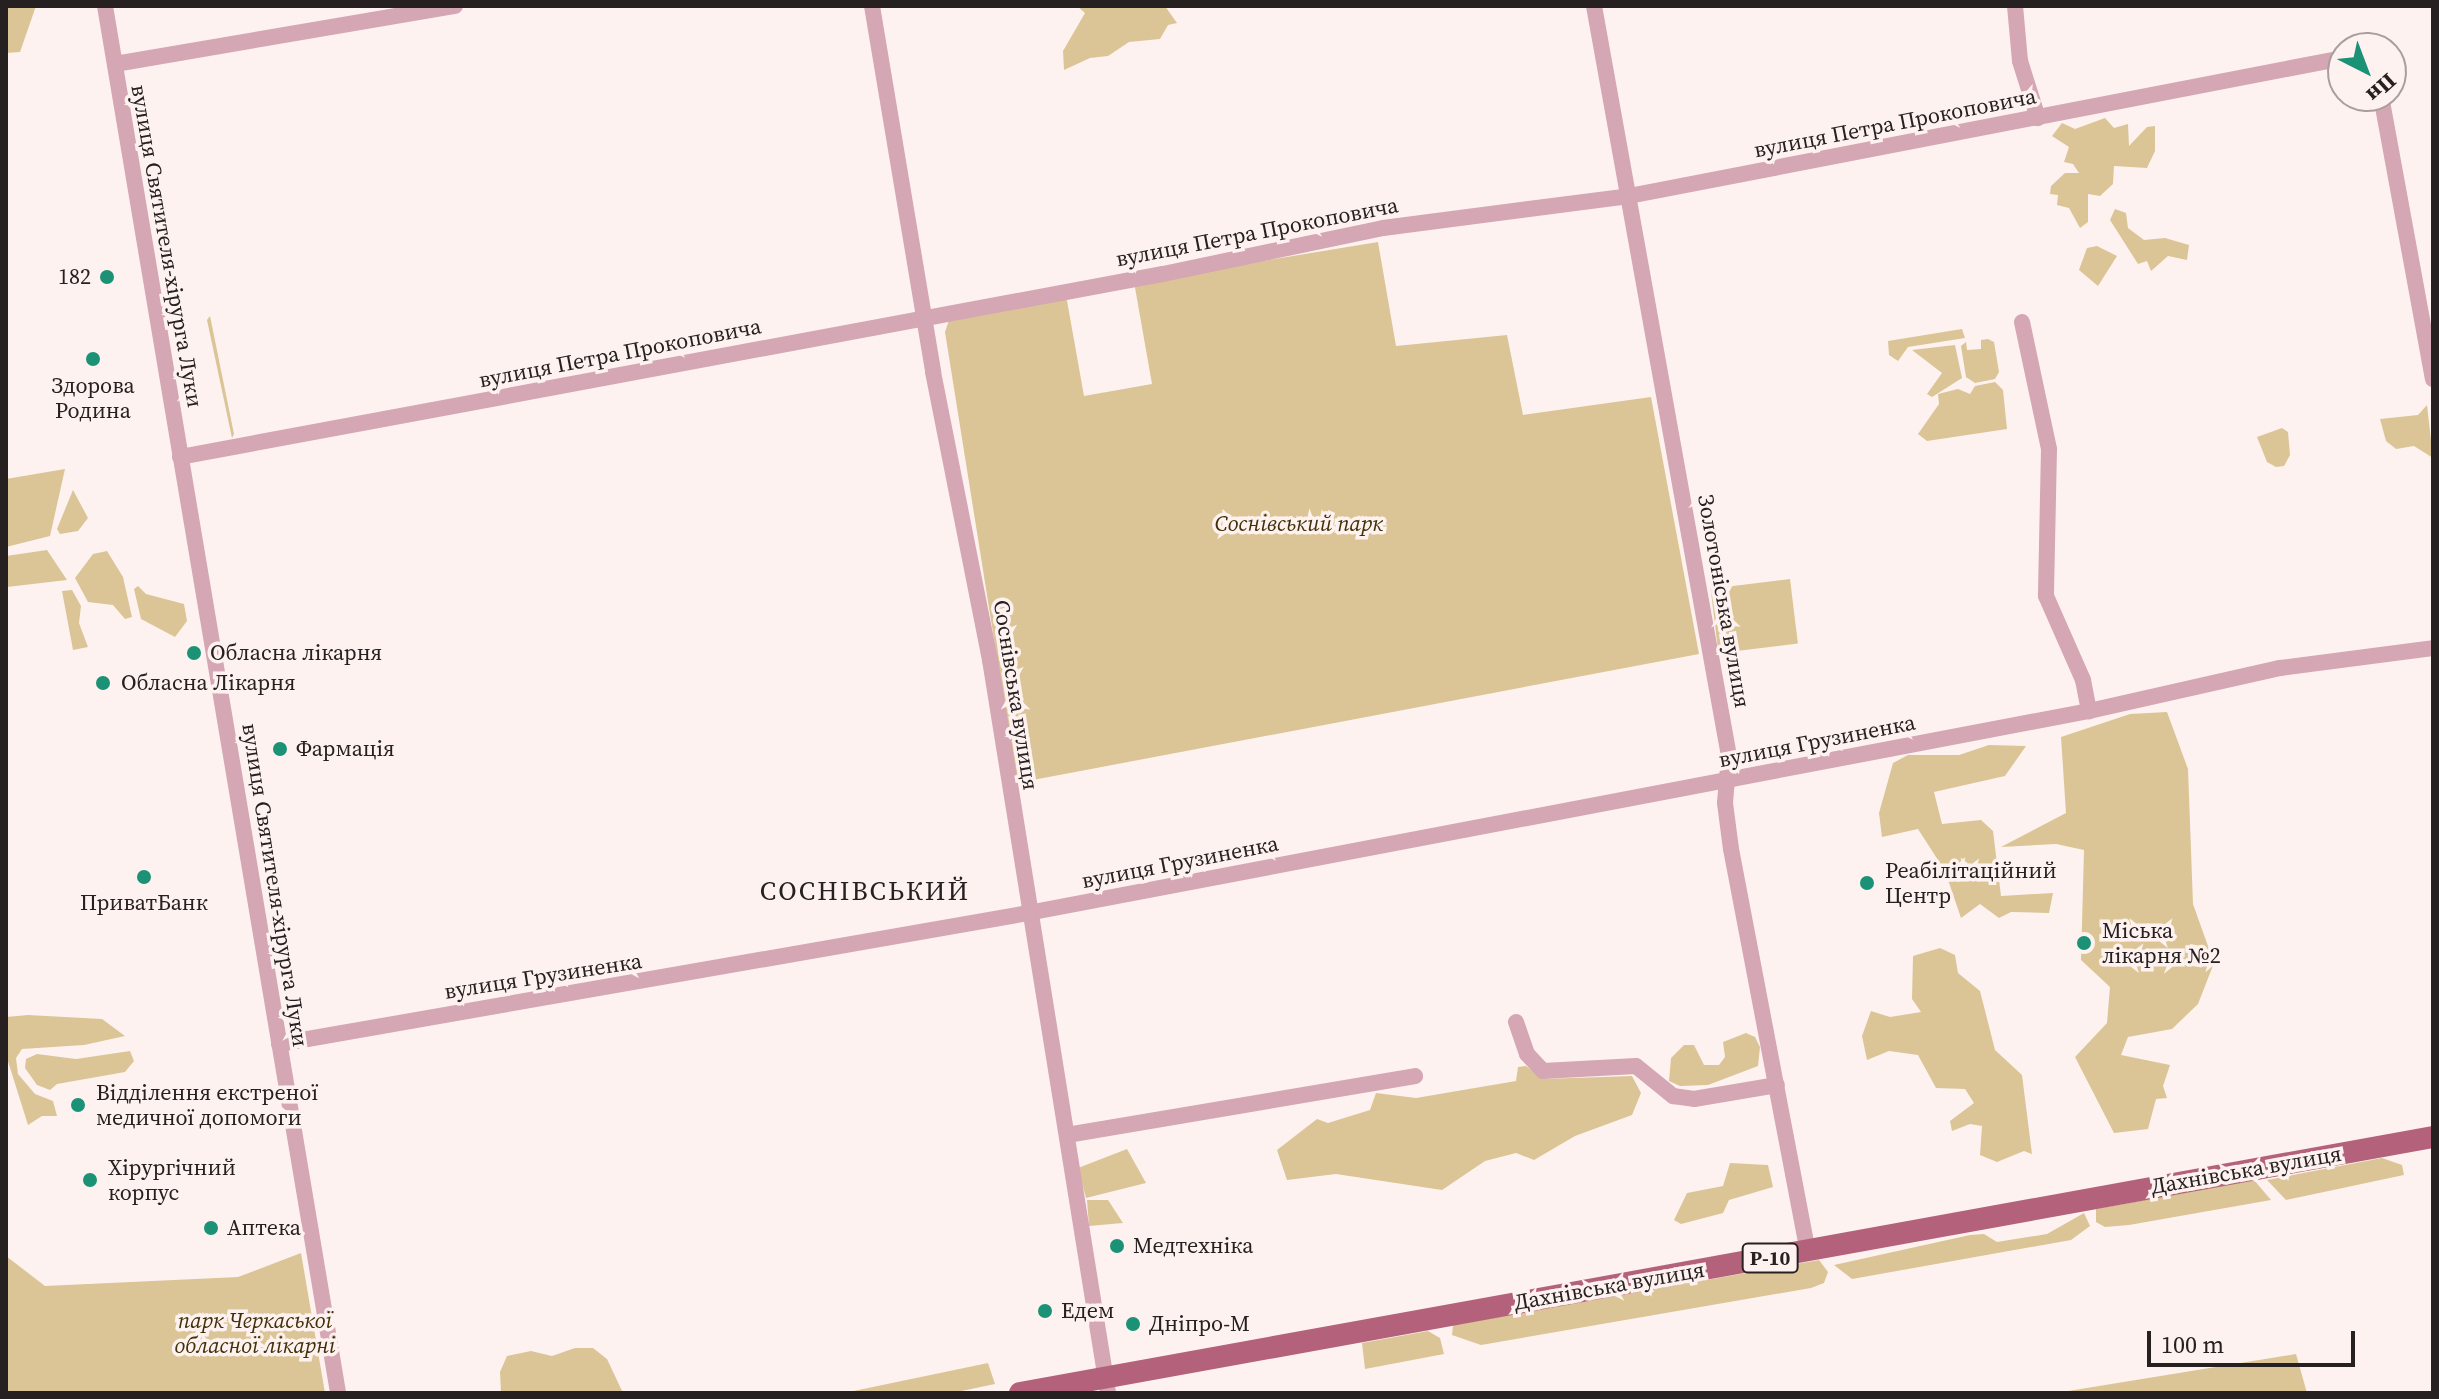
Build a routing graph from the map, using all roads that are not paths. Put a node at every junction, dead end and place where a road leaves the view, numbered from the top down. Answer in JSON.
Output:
{"nodes":[{"id":1,"x":105,"y":6,"type":"edge"},
{"id":2,"x":455,"y":6,"type":"edge"},
{"id":3,"x":872,"y":6,"type":"edge"},
{"id":4,"x":1594,"y":6,"type":"edge"},
{"id":5,"x":2015,"y":6,"type":"edge"},
{"id":6,"x":2327,"y":61,"type":"edge"},
{"id":7,"x":115,"y":64,"type":"junction"},
{"id":8,"x":2384,"y":112,"type":"edge"},
{"id":9,"x":2038,"y":118,"type":"junction"},
{"id":10,"x":1629,"y":196,"type":"junction"},
{"id":11,"x":925,"y":315,"type":"junction"},
{"id":12,"x":2022,"y":322,"type":"dead end"},
{"id":13,"x":2433,"y":379,"type":"edge"},
{"id":14,"x":180,"y":457,"type":"junction"},
{"id":15,"x":2433,"y":648,"type":"edge"},
{"id":16,"x":2089,"y":711,"type":"junction"},
{"id":17,"x":1728,"y":780,"type":"junction"},
{"id":18,"x":1028,"y":913,"type":"junction"},
{"id":19,"x":1516,"y":1022,"type":"dead end"},
{"id":20,"x":279,"y":1044,"type":"junction"},
{"id":21,"x":1415,"y":1076,"type":"dead end"},
{"id":22,"x":1777,"y":1085,"type":"junction"},
{"id":23,"x":1067,"y":1135,"type":"junction"},
{"id":24,"x":2433,"y":1137,"type":"edge"},
{"id":25,"x":1808,"y":1251,"type":"junction"},
{"id":26,"x":1107,"y":1384,"type":"edge"},
{"id":27,"x":338,"y":1393,"type":"edge"},
{"id":28,"x":1020,"y":1393,"type":"edge"}],
"edges":[{"from":1,"to":7,"type":"street","name":"вулиця Святителя-хірурга Луки"},
{"from":2,"to":7,"type":"street"},
{"from":3,"to":11,"type":"street","name":"Соснівська вулиця"},
{"from":4,"to":10,"type":"street","name":"Золотоніська вулиця"},
{"from":5,"to":9,"type":"street"},
{"from":6,"to":9,"type":"street","name":"вулиця Петра Прокоповича"},
{"from":7,"to":14,"type":"street","name":"вулиця Святителя-хірурга Луки"},
{"from":8,"to":13,"type":"street"},
{"from":9,"to":10,"type":"street","name":"вулиця Петра Прокоповича"},
{"from":10,"to":11,"type":"street","name":"вулиця Петра Прокоповича"},
{"from":10,"to":17,"type":"street","name":"Золотоніська вулиця"},
{"from":11,"to":14,"type":"street","name":"вулиця Петра Прокоповича"},
{"from":11,"to":18,"type":"street","name":"Соснівська вулиця"},
{"from":12,"to":16,"type":"street"},
{"from":14,"to":20,"type":"street","name":"вулиця Святителя-хірурга Луки"},
{"from":15,"to":16,"type":"street","name":"вулиця Грузиненка"},
{"from":16,"to":17,"type":"street","name":"вулиця Грузиненка"},
{"from":17,"to":18,"type":"street","name":"вулиця Грузиненка"},
{"from":17,"to":22,"type":"street","name":"Золотоніська вулиця"},
{"from":18,"to":20,"type":"street","name":"вулиця Грузиненка"},
{"from":18,"to":23,"type":"street","name":"Соснівська вулиця"},
{"from":19,"to":22,"type":"street"},
{"from":20,"to":27,"type":"street","name":"вулиця Святителя-хірурга Луки"},
{"from":21,"to":23,"type":"street"},
{"from":22,"to":25,"type":"street","name":"Золотоніська вулиця"},
{"from":23,"to":26,"type":"street","name":"Соснівська вулиця"},
{"from":24,"to":25,"type":"main road","name":"Дахнівська вулиця","number":"Р-10"},
{"from":25,"to":26,"type":"main road","name":"Дахнівська вулиця","number":"Р-10"},
{"from":26,"to":28,"type":"main road","name":"Дахнівська вулиця","number":"Р-10"}]}
